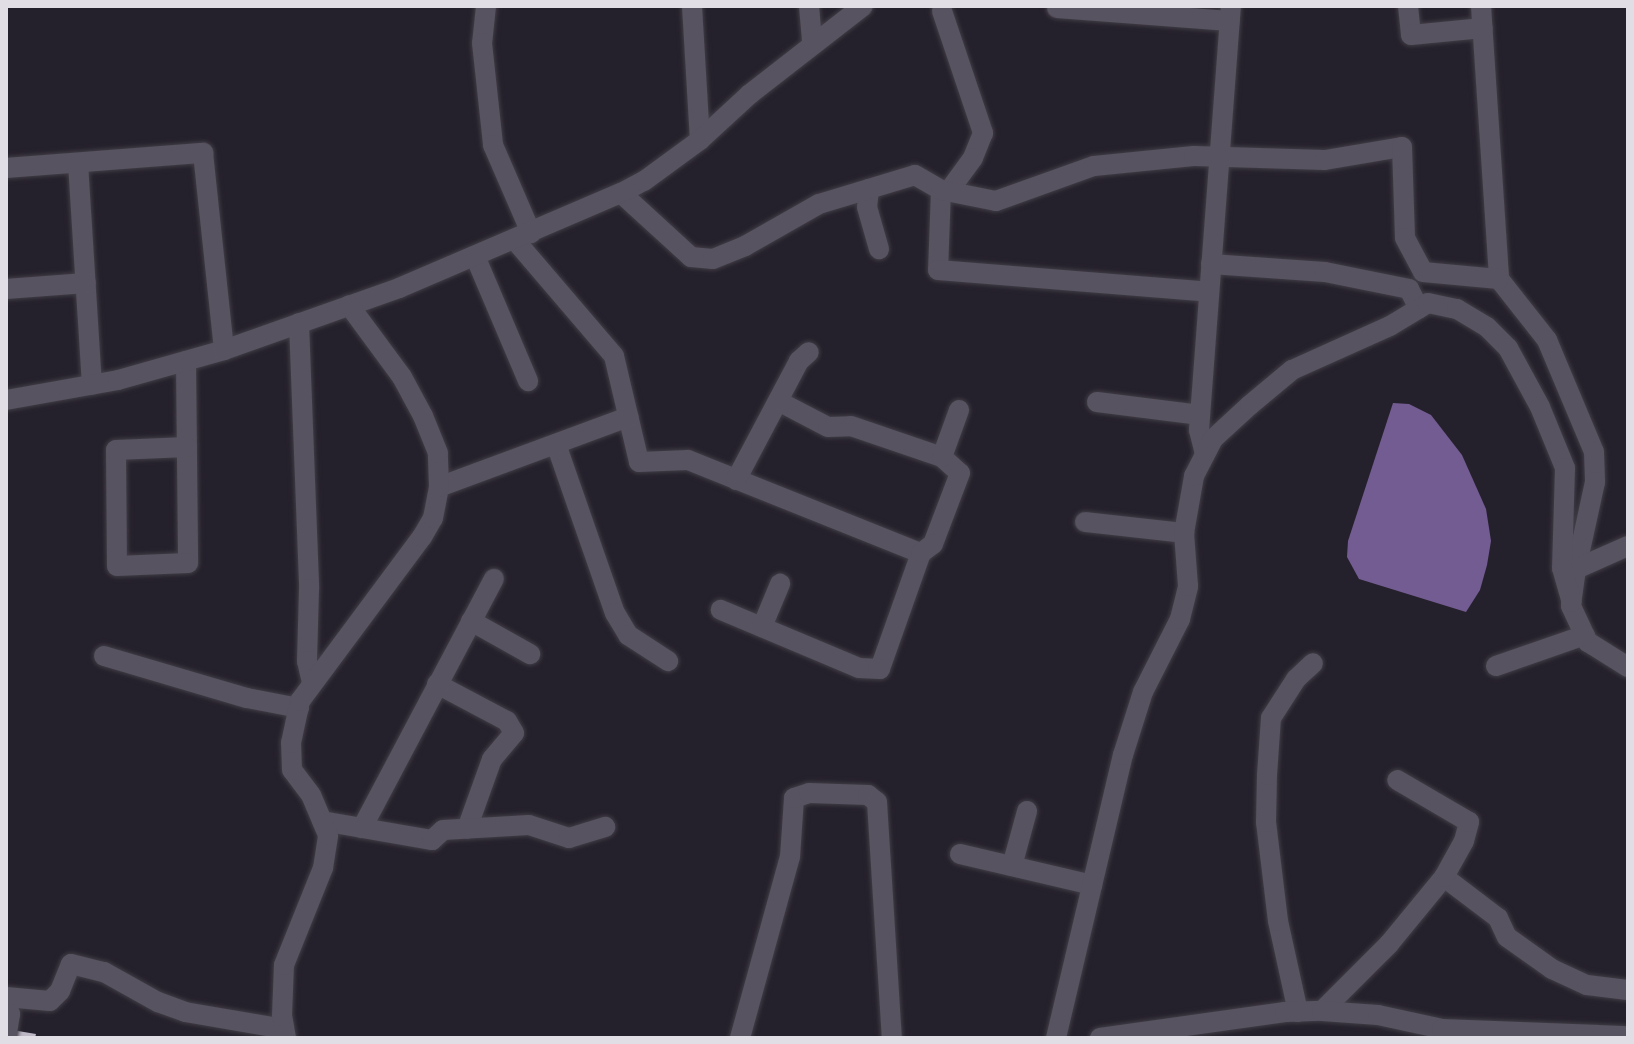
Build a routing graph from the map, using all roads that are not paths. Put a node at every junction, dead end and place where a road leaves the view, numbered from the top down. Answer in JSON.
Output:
{"nodes":[{"id":1,"x":486,"y":6,"type":"edge"},
{"id":2,"x":692,"y":6,"type":"edge"},
{"id":3,"x":809,"y":6,"type":"edge"},
{"id":4,"x":863,"y":6,"type":"edge"},
{"id":5,"x":1408,"y":6,"type":"edge"},
{"id":6,"x":1481,"y":6,"type":"edge"},
{"id":7,"x":1057,"y":8,"type":"dead end"},
{"id":8,"x":942,"y":11,"type":"dead end"},
{"id":9,"x":1231,"y":13,"type":"edge"},
{"id":10,"x":1483,"y":28,"type":"junction"},
{"id":11,"x":812,"y":44,"type":"junction"},
{"id":12,"x":700,"y":140,"type":"junction"},
{"id":13,"x":1219,"y":156,"type":"junction"},
{"id":14,"x":78,"y":163,"type":"junction"},
{"id":15,"x":6,"y":168,"type":"edge"},
{"id":16,"x":869,"y":189,"type":"junction"},
{"id":17,"x":945,"y":191,"type":"junction"},
{"id":18,"x":621,"y":193,"type":"junction"},
{"id":19,"x":523,"y":236,"type":"junction"},
{"id":20,"x":879,"y":249,"type":"dead end"},
{"id":21,"x":475,"y":256,"type":"junction"},
{"id":22,"x":1211,"y":264,"type":"junction"},
{"id":23,"x":1499,"y":279,"type":"junction"},
{"id":24,"x":86,"y":283,"type":"junction"},
{"id":25,"x":6,"y":289,"type":"edge"},
{"id":26,"x":1209,"y":292,"type":"junction"},
{"id":27,"x":349,"y":305,"type":"junction"},
{"id":28,"x":1419,"y":309,"type":"junction"},
{"id":29,"x":299,"y":323,"type":"junction"},
{"id":30,"x":224,"y":350,"type":"junction"},
{"id":31,"x":809,"y":352,"type":"dead end"},
{"id":32,"x":186,"y":361,"type":"junction"},
{"id":33,"x":528,"y":381,"type":"dead end"},
{"id":34,"x":92,"y":385,"type":"junction"},
{"id":35,"x":6,"y":400,"type":"edge"},
{"id":36,"x":778,"y":401,"type":"junction"},
{"id":37,"x":1097,"y":402,"type":"dead end"},
{"id":38,"x":959,"y":410,"type":"dead end"},
{"id":39,"x":1200,"y":415,"type":"junction"},
{"id":40,"x":628,"y":417,"type":"junction"},
{"id":41,"x":556,"y":444,"type":"junction"},
{"id":42,"x":187,"y":447,"type":"junction"},
{"id":43,"x":1205,"y":454,"type":"junction"},
{"id":44,"x":942,"y":457,"type":"junction"},
{"id":45,"x":736,"y":480,"type":"junction"},
{"id":46,"x":439,"y":487,"type":"junction"},
{"id":47,"x":1085,"y":522,"type":"dead end"},
{"id":48,"x":1184,"y":533,"type":"junction"},
{"id":49,"x":1626,"y":551,"type":"edge"},
{"id":50,"x":921,"y":553,"type":"junction"},
{"id":51,"x":1576,"y":569,"type":"junction"},
{"id":52,"x":494,"y":579,"type":"dead end"},
{"id":53,"x":780,"y":584,"type":"dead end"},
{"id":54,"x":1572,"y":602,"type":"junction"},
{"id":55,"x":721,"y":610,"type":"dead end"},
{"id":56,"x":471,"y":621,"type":"junction"},
{"id":57,"x":762,"y":627,"type":"junction"},
{"id":58,"x":1585,"y":635,"type":"junction"},
{"id":59,"x":530,"y":654,"type":"dead end"},
{"id":60,"x":104,"y":656,"type":"dead end"},
{"id":61,"x":668,"y":661,"type":"dead end"},
{"id":62,"x":1313,"y":663,"type":"dead end"},
{"id":63,"x":1496,"y":666,"type":"dead end"},
{"id":64,"x":1628,"y":667,"type":"edge"},
{"id":65,"x":312,"y":683,"type":"junction"},
{"id":66,"x":437,"y":684,"type":"junction"},
{"id":67,"x":299,"y":708,"type":"junction"},
{"id":68,"x":1397,"y":780,"type":"dead end"},
{"id":69,"x":1027,"y":811,"type":"dead end"},
{"id":70,"x":322,"y":821,"type":"junction"},
{"id":71,"x":605,"y":827,"type":"dead end"},
{"id":72,"x":362,"y":828,"type":"junction"},
{"id":73,"x":467,"y":829,"type":"junction"},
{"id":74,"x":960,"y":854,"type":"dead end"},
{"id":75,"x":1012,"y":866,"type":"junction"},
{"id":76,"x":1444,"y":877,"type":"junction"},
{"id":77,"x":1092,"y":885,"type":"junction"},
{"id":78,"x":1628,"y":990,"type":"edge"},
{"id":79,"x":6,"y":1000,"type":"edge"},
{"id":80,"x":1322,"y":1011,"type":"junction"},
{"id":81,"x":1298,"y":1012,"type":"junction"},
{"id":82,"x":285,"y":1034,"type":"edge"},
{"id":83,"x":1133,"y":1036,"type":"edge"},
{"id":84,"x":1628,"y":1036,"type":"edge"},
{"id":85,"x":6,"y":1038,"type":"edge"},
{"id":86,"x":740,"y":1038,"type":"edge"},
{"id":87,"x":892,"y":1038,"type":"edge"},
{"id":88,"x":1056,"y":1038,"type":"edge"},
{"id":89,"x":1100,"y":1038,"type":"edge"}],
"edges":[{"from":1,"to":19,"type":"street"},
{"from":2,"to":12,"type":"street"},
{"from":3,"to":11,"type":"street"},
{"from":4,"to":11,"type":"street"},
{"from":5,"to":10,"type":"street"},
{"from":6,"to":10,"type":"street"},
{"from":7,"to":9,"type":"street"},
{"from":8,"to":17,"type":"street"},
{"from":9,"to":13,"type":"street"},
{"from":10,"to":23,"type":"street"},
{"from":11,"to":12,"type":"street"},
{"from":12,"to":18,"type":"street"},
{"from":13,"to":17,"type":"street"},
{"from":13,"to":22,"type":"street"},
{"from":13,"to":23,"type":"street"},
{"from":14,"to":15,"type":"street"},
{"from":14,"to":24,"type":"street"},
{"from":14,"to":30,"type":"street"},
{"from":16,"to":17,"type":"street"},
{"from":16,"to":18,"type":"street"},
{"from":16,"to":20,"type":"street"},
{"from":17,"to":26,"type":"street"},
{"from":18,"to":19,"type":"street"},
{"from":19,"to":21,"type":"street"},
{"from":19,"to":40,"type":"street"},
{"from":21,"to":27,"type":"street"},
{"from":21,"to":33,"type":"street"},
{"from":22,"to":26,"type":"street"},
{"from":22,"to":28,"type":"street"},
{"from":23,"to":51,"type":"street"},
{"from":24,"to":25,"type":"street"},
{"from":24,"to":34,"type":"street"},
{"from":26,"to":39,"type":"street"},
{"from":27,"to":29,"type":"street"},
{"from":27,"to":46,"type":"street"},
{"from":28,"to":43,"type":"street"},
{"from":28,"to":54,"type":"street"},
{"from":29,"to":30,"type":"street"},
{"from":29,"to":65,"type":"street"},
{"from":30,"to":32,"type":"street"},
{"from":31,"to":36,"type":"street"},
{"from":32,"to":34,"type":"street"},
{"from":32,"to":42,"type":"street"},
{"from":34,"to":35,"type":"street"},
{"from":36,"to":44,"type":"street"},
{"from":36,"to":45,"type":"street"},
{"from":37,"to":39,"type":"street"},
{"from":38,"to":44,"type":"street"},
{"from":39,"to":43,"type":"street"},
{"from":40,"to":41,"type":"street"},
{"from":40,"to":45,"type":"street"},
{"from":41,"to":46,"type":"street"},
{"from":41,"to":61,"type":"street"},
{"from":42,"to":42,"type":"street"},
{"from":43,"to":48,"type":"street"},
{"from":44,"to":50,"type":"street"},
{"from":45,"to":50,"type":"street"},
{"from":46,"to":65,"type":"street"},
{"from":47,"to":48,"type":"street"},
{"from":48,"to":77,"type":"street"},
{"from":49,"to":51,"type":"street"},
{"from":50,"to":57,"type":"street"},
{"from":51,"to":54,"type":"street"},
{"from":52,"to":56,"type":"street"},
{"from":53,"to":57,"type":"street"},
{"from":54,"to":58,"type":"street"},
{"from":55,"to":57,"type":"street"},
{"from":56,"to":59,"type":"street"},
{"from":56,"to":66,"type":"street"},
{"from":58,"to":63,"type":"street"},
{"from":58,"to":64,"type":"street"},
{"from":60,"to":67,"type":"street"},
{"from":62,"to":81,"type":"street"},
{"from":65,"to":67,"type":"street"},
{"from":66,"to":72,"type":"street"},
{"from":66,"to":73,"type":"street"},
{"from":67,"to":70,"type":"street"},
{"from":68,"to":76,"type":"street"},
{"from":69,"to":75,"type":"street"},
{"from":70,"to":72,"type":"street"},
{"from":70,"to":82,"type":"street"},
{"from":71,"to":73,"type":"street"},
{"from":72,"to":73,"type":"street"},
{"from":74,"to":75,"type":"street"},
{"from":75,"to":77,"type":"street"},
{"from":76,"to":78,"type":"street"},
{"from":76,"to":80,"type":"street"},
{"from":77,"to":88,"type":"street"},
{"from":79,"to":82,"type":"street"},
{"from":79,"to":85,"type":"street"},
{"from":80,"to":81,"type":"street"},
{"from":80,"to":84,"type":"street"},
{"from":81,"to":83,"type":"street"},
{"from":83,"to":89,"type":"street"},
{"from":86,"to":87,"type":"street"}]}
